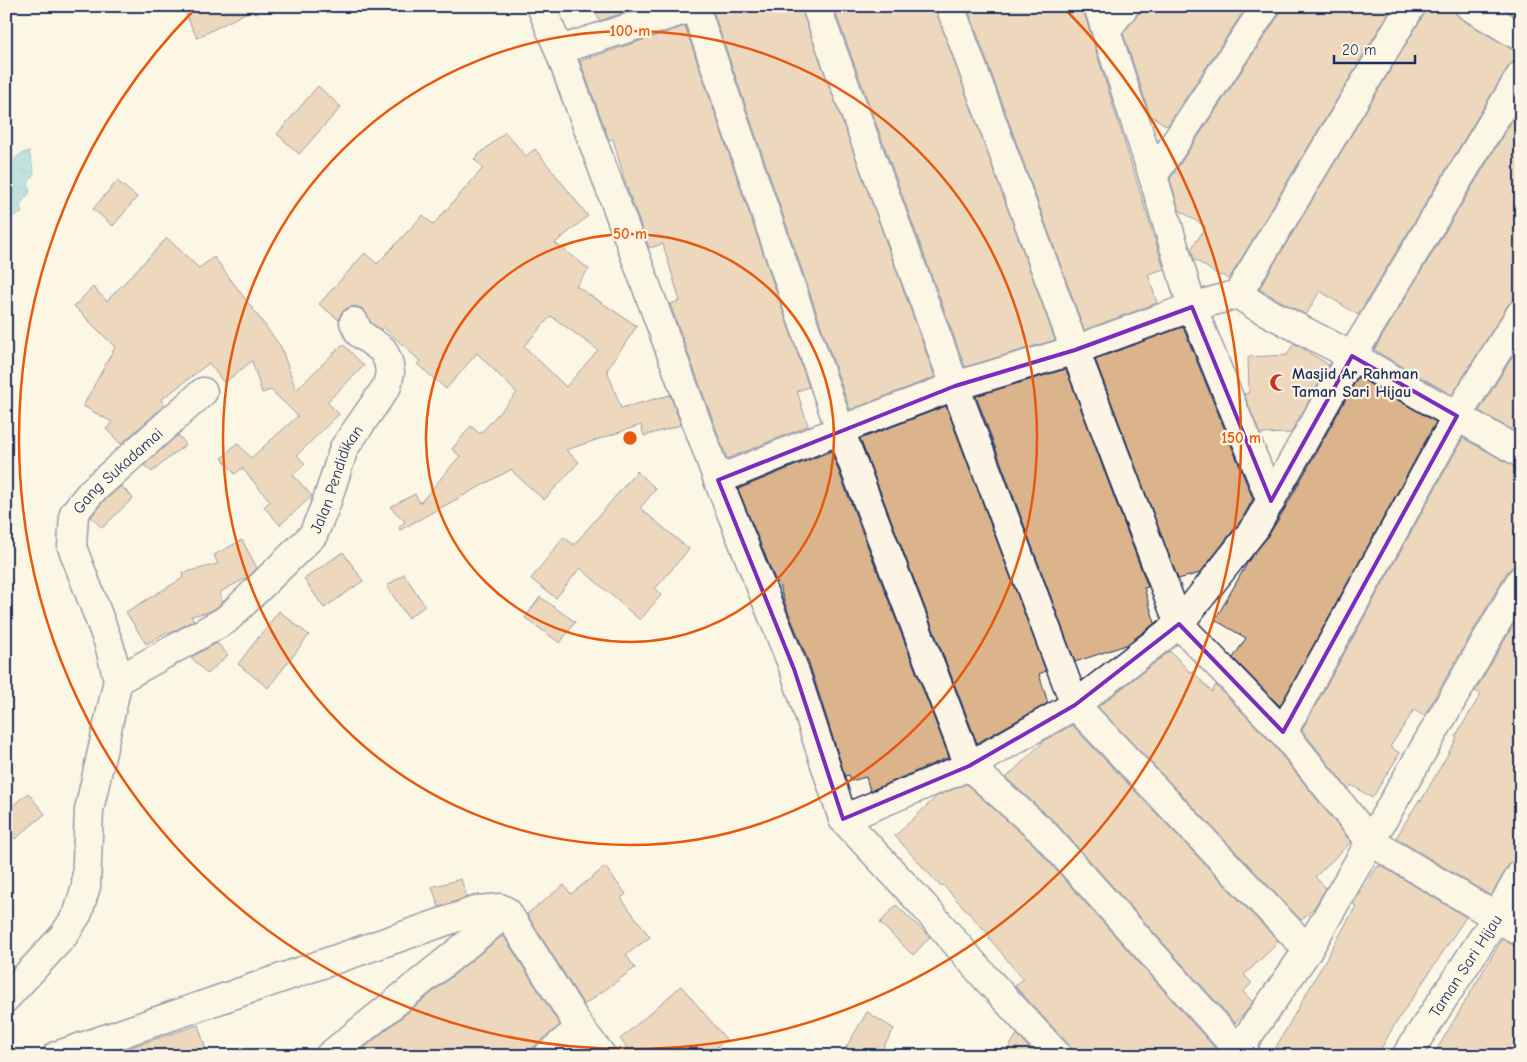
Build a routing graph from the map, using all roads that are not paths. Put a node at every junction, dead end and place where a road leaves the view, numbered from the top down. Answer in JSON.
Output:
{"nodes":[{"id":1,"x":541,"y":6,"type":"edge"},
{"id":2,"x":816,"y":6,"type":"edge"},
{"id":3,"x":950,"y":6,"type":"edge"},
{"id":4,"x":1125,"y":6,"type":"edge"},
{"id":5,"x":1266,"y":6,"type":"edge"},
{"id":6,"x":1410,"y":6,"type":"edge"},
{"id":7,"x":1469,"y":6,"type":"edge"},
{"id":8,"x":696,"y":7,"type":"edge"},
{"id":9,"x":1102,"y":18,"type":"edge"},
{"id":10,"x":1521,"y":37,"type":"edge"},
{"id":11,"x":559,"y":50,"type":"junction"},
{"id":12,"x":1521,"y":75,"type":"edge"},
{"id":13,"x":1153,"y":176,"type":"junction"},
{"id":14,"x":1238,"y":294,"type":"junction"},
{"id":15,"x":1192,"y":307,"type":"junction"},
{"id":16,"x":1521,"y":313,"type":"edge"},
{"id":17,"x":354,"y":322,"type":"dead end"},
{"id":18,"x":1076,"y":350,"type":"junction"},
{"id":19,"x":1352,"y":356,"type":"junction"},
{"id":20,"x":955,"y":386,"type":"junction"},
{"id":21,"x":203,"y":392,"type":"dead end"},
{"id":22,"x":1457,"y":416,"type":"junction"},
{"id":23,"x":840,"y":430,"type":"junction"},
{"id":24,"x":1521,"y":453,"type":"edge"},
{"id":25,"x":718,"y":480,"type":"junction"},
{"id":26,"x":1271,"y":501,"type":"junction"},
{"id":27,"x":1521,"y":580,"type":"edge"},
{"id":28,"x":1179,"y":624,"type":"junction"},
{"id":29,"x":118,"y":680,"type":"junction"},
{"id":30,"x":1074,"y":705,"type":"junction"},
{"id":31,"x":1283,"y":732,"type":"junction"},
{"id":32,"x":969,"y":766,"type":"junction"},
{"id":33,"x":843,"y":819,"type":"junction"},
{"id":34,"x":1370,"y":841,"type":"junction"},
{"id":35,"x":1521,"y":874,"type":"edge"},
{"id":36,"x":507,"y":912,"type":"junction"},
{"id":37,"x":1496,"y":918,"type":"junction"},
{"id":38,"x":1521,"y":932,"type":"edge"},
{"id":39,"x":1308,"y":950,"type":"junction"},
{"id":40,"x":6,"y":998,"type":"edge"},
{"id":41,"x":580,"y":1028,"type":"junction"},
{"id":42,"x":1243,"y":1053,"type":"edge"},
{"id":43,"x":56,"y":1056,"type":"edge"},
{"id":44,"x":329,"y":1056,"type":"edge"},
{"id":45,"x":547,"y":1056,"type":"edge"},
{"id":46,"x":602,"y":1056,"type":"edge"},
{"id":47,"x":1058,"y":1056,"type":"edge"},
{"id":48,"x":1406,"y":1056,"type":"edge"}],
"edges":[{"from":1,"to":11,"type":"street"},
{"from":2,"to":20,"type":"street"},
{"from":3,"to":18,"type":"street"},
{"from":4,"to":9,"type":"street"},
{"from":5,"to":13,"type":"street"},
{"from":6,"to":14,"type":"street"},
{"from":7,"to":10,"type":"street"},
{"from":8,"to":11,"type":"street"},
{"from":8,"to":23,"type":"street"},
{"from":9,"to":13,"type":"street"},
{"from":11,"to":25,"type":"street"},
{"from":12,"to":19,"type":"street"},
{"from":13,"to":15,"type":"street"},
{"from":14,"to":15,"type":"street"},
{"from":14,"to":19,"type":"street"},
{"from":15,"to":18,"type":"street"},
{"from":15,"to":26,"type":"street"},
{"from":16,"to":22,"type":"street"},
{"from":17,"to":29,"type":"street","name":"Jalan Pendidikan"},
{"from":18,"to":20,"type":"street"},
{"from":18,"to":28,"type":"street"},
{"from":19,"to":22,"type":"street"},
{"from":19,"to":26,"type":"street"},
{"from":20,"to":23,"type":"street"},
{"from":20,"to":30,"type":"street"},
{"from":21,"to":29,"type":"street","name":"Gang Sukadamai"},
{"from":22,"to":24,"type":"street"},
{"from":22,"to":31,"type":"street"},
{"from":23,"to":25,"type":"street"},
{"from":23,"to":32,"type":"street"},
{"from":25,"to":33,"type":"street"},
{"from":26,"to":28,"type":"street"},
{"from":27,"to":34,"type":"street"},
{"from":28,"to":30,"type":"street"},
{"from":28,"to":31,"type":"street"},
{"from":29,"to":40,"type":"street"},
{"from":30,"to":32,"type":"street"},
{"from":30,"to":39,"type":"street"},
{"from":31,"to":34,"type":"street"},
{"from":32,"to":33,"type":"street"},
{"from":32,"to":42,"type":"street"},
{"from":33,"to":47,"type":"street"},
{"from":34,"to":37,"type":"street"},
{"from":34,"to":39,"type":"street"},
{"from":35,"to":37,"type":"street","name":"Taman Sari Hijau"},
{"from":36,"to":41,"type":"street"},
{"from":36,"to":43,"type":"street"},
{"from":36,"to":44,"type":"street"},
{"from":37,"to":38,"type":"street"},
{"from":37,"to":48,"type":"street","name":"Taman Sari Hijau"},
{"from":39,"to":42,"type":"street"},
{"from":41,"to":45,"type":"street"},
{"from":41,"to":46,"type":"street"}]}
